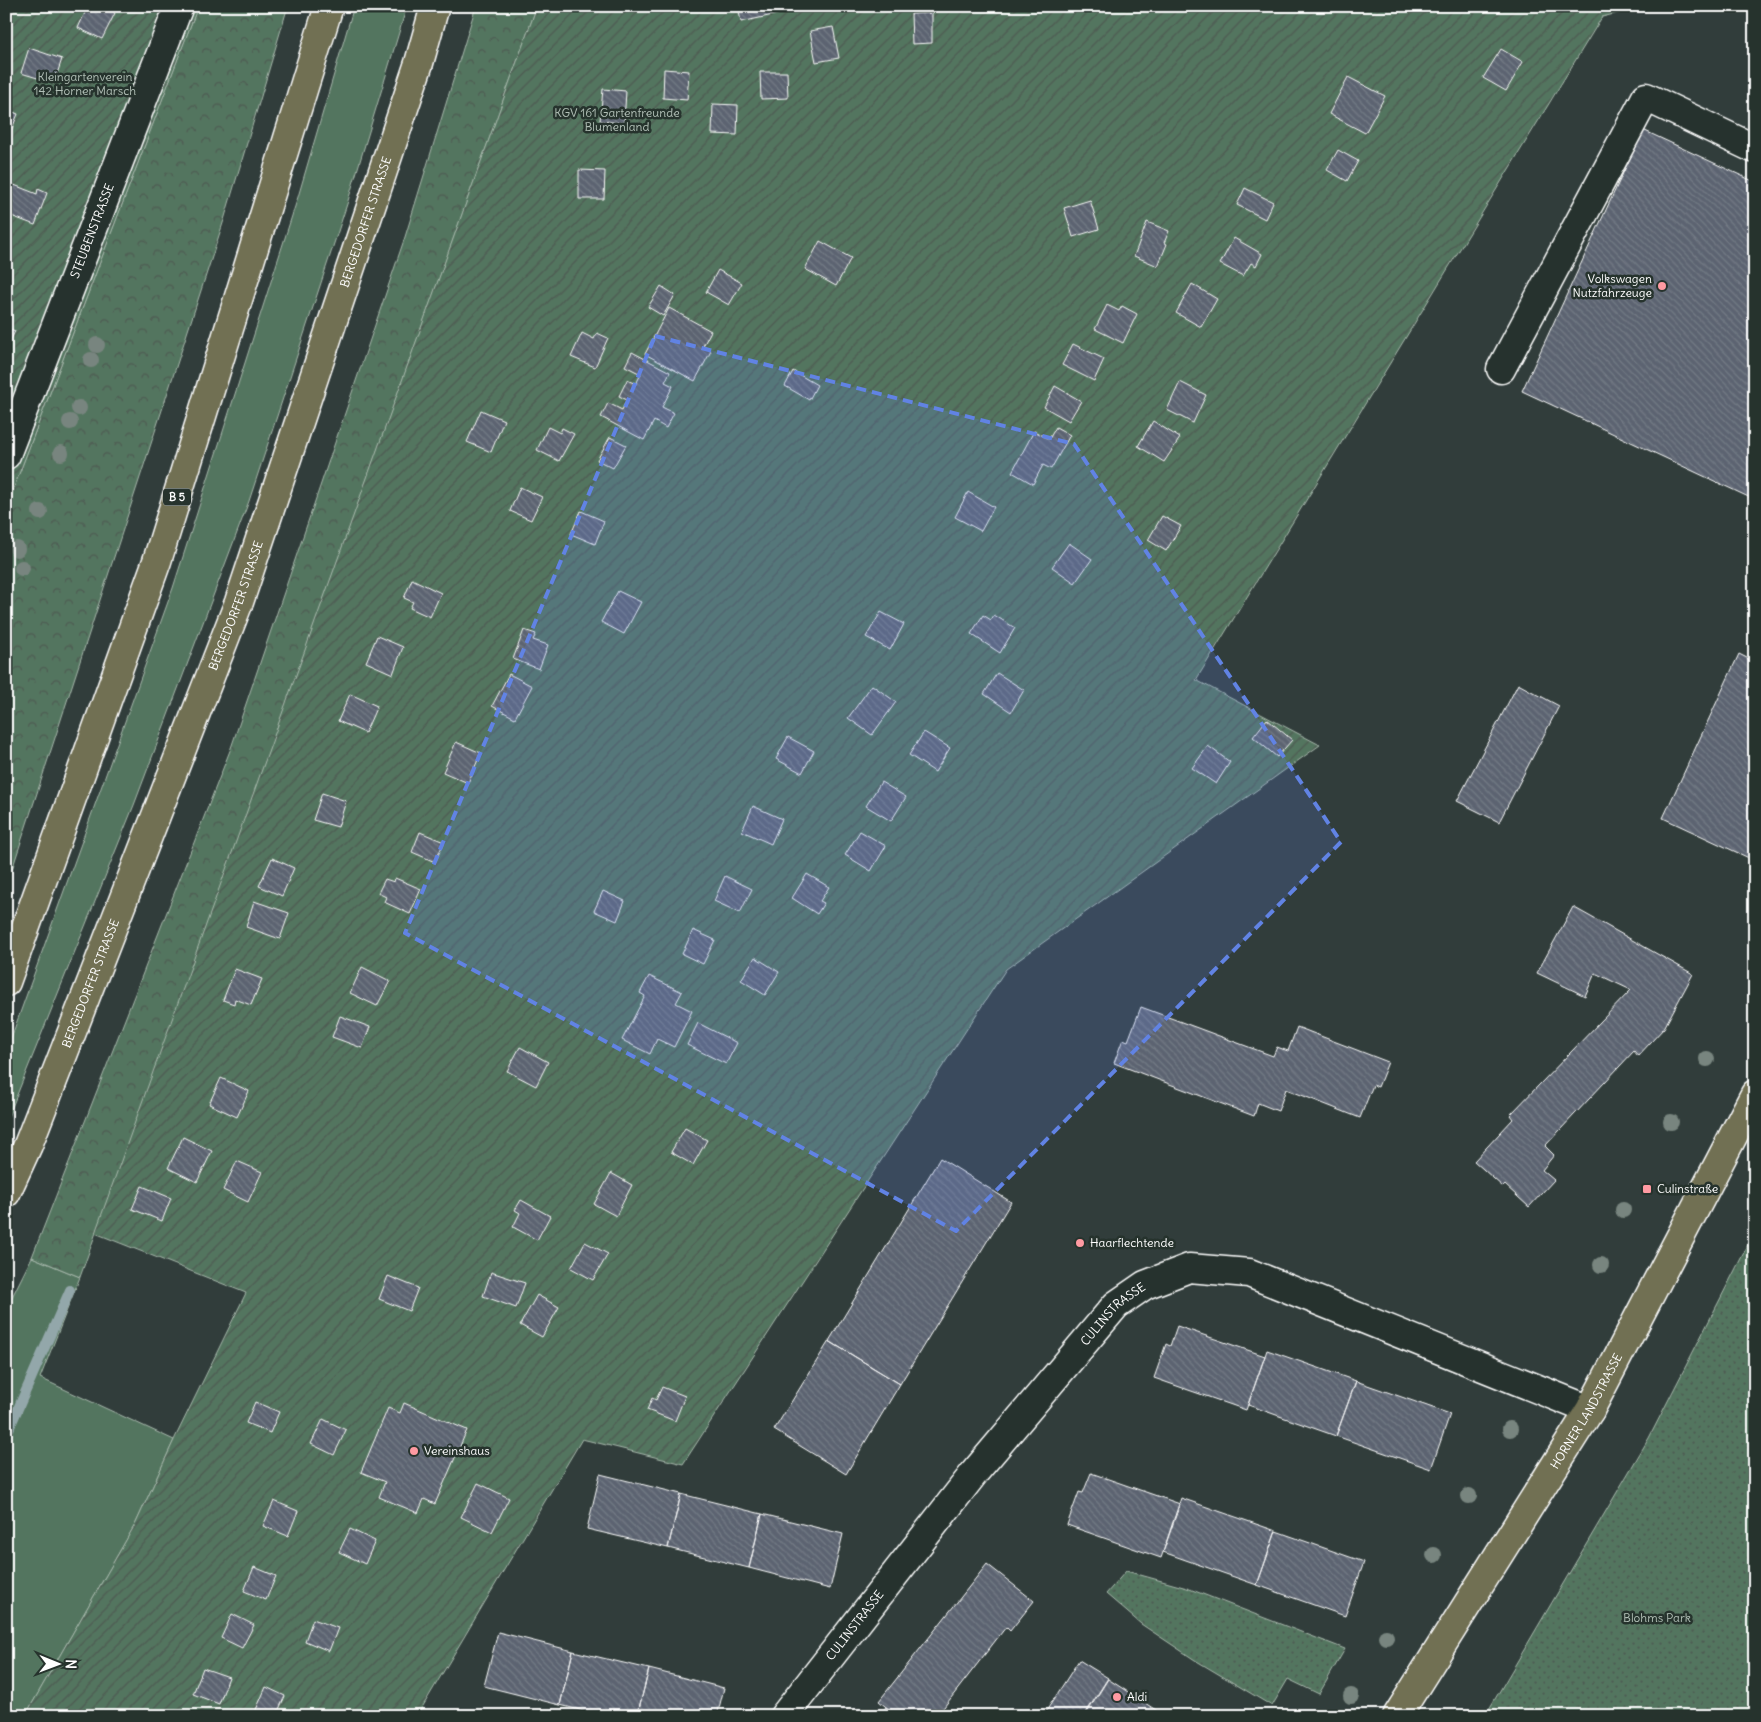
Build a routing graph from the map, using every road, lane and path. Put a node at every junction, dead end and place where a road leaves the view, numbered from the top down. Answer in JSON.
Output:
{"nodes":[{"id":1,"x":179,"y":6,"type":"edge"},
{"id":2,"x":329,"y":6,"type":"edge"},
{"id":3,"x":435,"y":6,"type":"edge"},
{"id":4,"x":1755,"y":149,"type":"edge"},
{"id":5,"x":1501,"y":369,"type":"dead end"},
{"id":6,"x":6,"y":455,"type":"edge"},
{"id":7,"x":6,"y":982,"type":"edge"},
{"id":8,"x":1755,"y":1094,"type":"edge"},
{"id":9,"x":6,"y":1194,"type":"edge"},
{"id":10,"x":1590,"y":1410,"type":"junction"},
{"id":11,"x":784,"y":1716,"type":"edge"},
{"id":12,"x":1397,"y":1716,"type":"edge"}],
"edges":[{"from":1,"to":6,"type":"street","name":"STEUBENSTRASSE"},
{"from":2,"to":7,"type":"main road","number":"B 5"},
{"from":3,"to":9,"type":"main road","name":"BERGEDORFER STRASSE"},
{"from":4,"to":5,"type":"street"},
{"from":8,"to":10,"type":"main road","name":"HORNER LANDSTRASSE"},
{"from":10,"to":11,"type":"street","name":"CULINSTRASSE"},
{"from":10,"to":12,"type":"main road","name":"HORNER LANDSTRASSE"}]}
